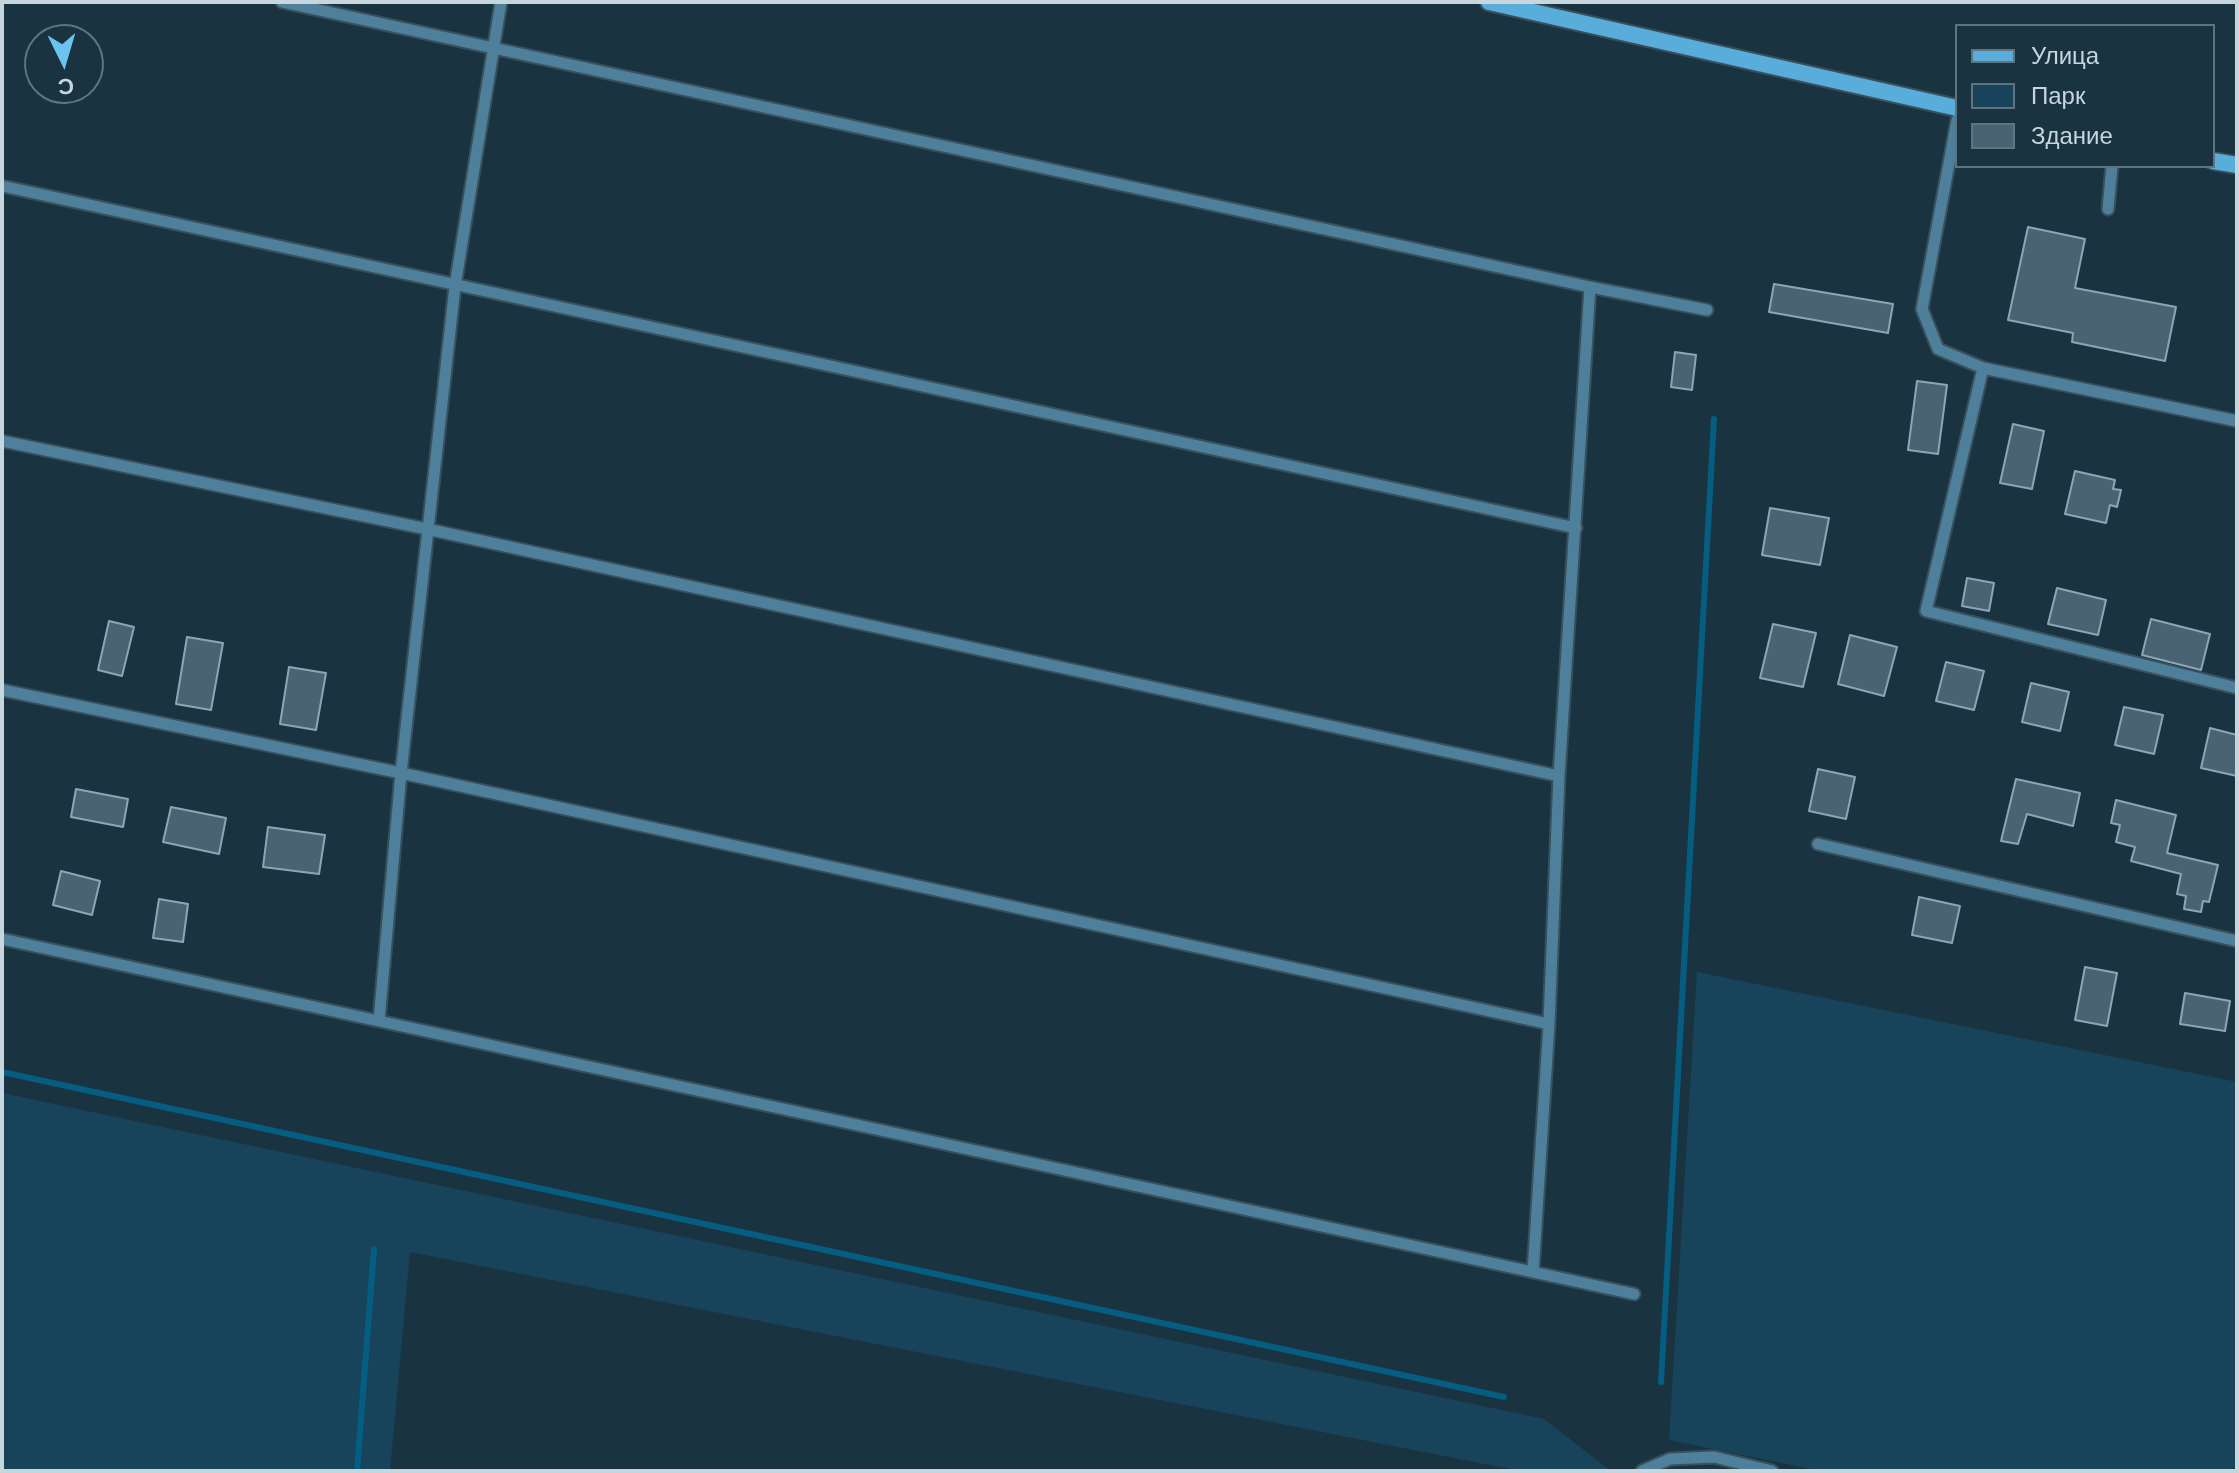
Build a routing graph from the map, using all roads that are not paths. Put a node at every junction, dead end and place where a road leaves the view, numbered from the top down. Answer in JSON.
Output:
{"nodes":[{"id":1,"x":282,"y":2,"type":"edge"},
{"id":2,"x":501,"y":2,"type":"edge"},
{"id":3,"x":1489,"y":2,"type":"edge"},
{"id":4,"x":492,"y":48,"type":"junction"},
{"id":5,"x":1955,"y":108,"type":"edge"},
{"id":6,"x":1955,"y":131,"type":"edge"},
{"id":7,"x":2215,"y":161,"type":"edge"},
{"id":8,"x":2237,"y":165,"type":"edge"},
{"id":9,"x":2112,"y":168,"type":"edge"},
{"id":10,"x":2,"y":186,"type":"edge"},
{"id":11,"x":2108,"y":209,"type":"dead end"},
{"id":12,"x":455,"y":286,"type":"junction"},
{"id":13,"x":1590,"y":287,"type":"junction"},
{"id":14,"x":1707,"y":310,"type":"dead end"},
{"id":15,"x":1983,"y":368,"type":"junction"},
{"id":16,"x":2237,"y":421,"type":"edge"},
{"id":17,"x":2,"y":441,"type":"edge"},
{"id":18,"x":1576,"y":528,"type":"junction"},
{"id":19,"x":427,"y":529,"type":"junction"},
{"id":20,"x":2237,"y":688,"type":"edge"},
{"id":21,"x":2,"y":690,"type":"edge"},
{"id":22,"x":401,"y":773,"type":"junction"},
{"id":23,"x":1559,"y":776,"type":"junction"},
{"id":24,"x":1818,"y":844,"type":"dead end"},
{"id":25,"x":2,"y":939,"type":"edge"},
{"id":26,"x":2237,"y":941,"type":"edge"},
{"id":27,"x":379,"y":1021,"type":"junction"},
{"id":28,"x":1549,"y":1024,"type":"junction"},
{"id":29,"x":1533,"y":1272,"type":"junction"},
{"id":30,"x":1634,"y":1294,"type":"dead end"},
{"id":31,"x":1642,"y":1471,"type":"edge"},
{"id":32,"x":1772,"y":1471,"type":"edge"}],
"edges":[{"from":1,"to":4,"type":"lane"},
{"from":2,"to":4,"type":"lane"},
{"from":3,"to":5,"type":"street"},
{"from":4,"to":12,"type":"lane"},
{"from":4,"to":13,"type":"lane"},
{"from":6,"to":15,"type":"lane"},
{"from":7,"to":8,"type":"street"},
{"from":9,"to":11,"type":"lane"},
{"from":10,"to":12,"type":"lane"},
{"from":12,"to":18,"type":"lane"},
{"from":12,"to":19,"type":"lane"},
{"from":13,"to":14,"type":"lane"},
{"from":13,"to":18,"type":"lane"},
{"from":15,"to":16,"type":"lane"},
{"from":15,"to":20,"type":"lane"},
{"from":17,"to":19,"type":"lane"},
{"from":18,"to":23,"type":"lane"},
{"from":19,"to":22,"type":"lane"},
{"from":19,"to":23,"type":"lane"},
{"from":21,"to":22,"type":"lane"},
{"from":22,"to":27,"type":"lane"},
{"from":22,"to":28,"type":"lane"},
{"from":23,"to":28,"type":"lane"},
{"from":24,"to":26,"type":"lane"},
{"from":25,"to":27,"type":"lane"},
{"from":27,"to":29,"type":"lane"},
{"from":28,"to":29,"type":"lane"},
{"from":29,"to":30,"type":"lane"},
{"from":31,"to":32,"type":"lane"}]}
